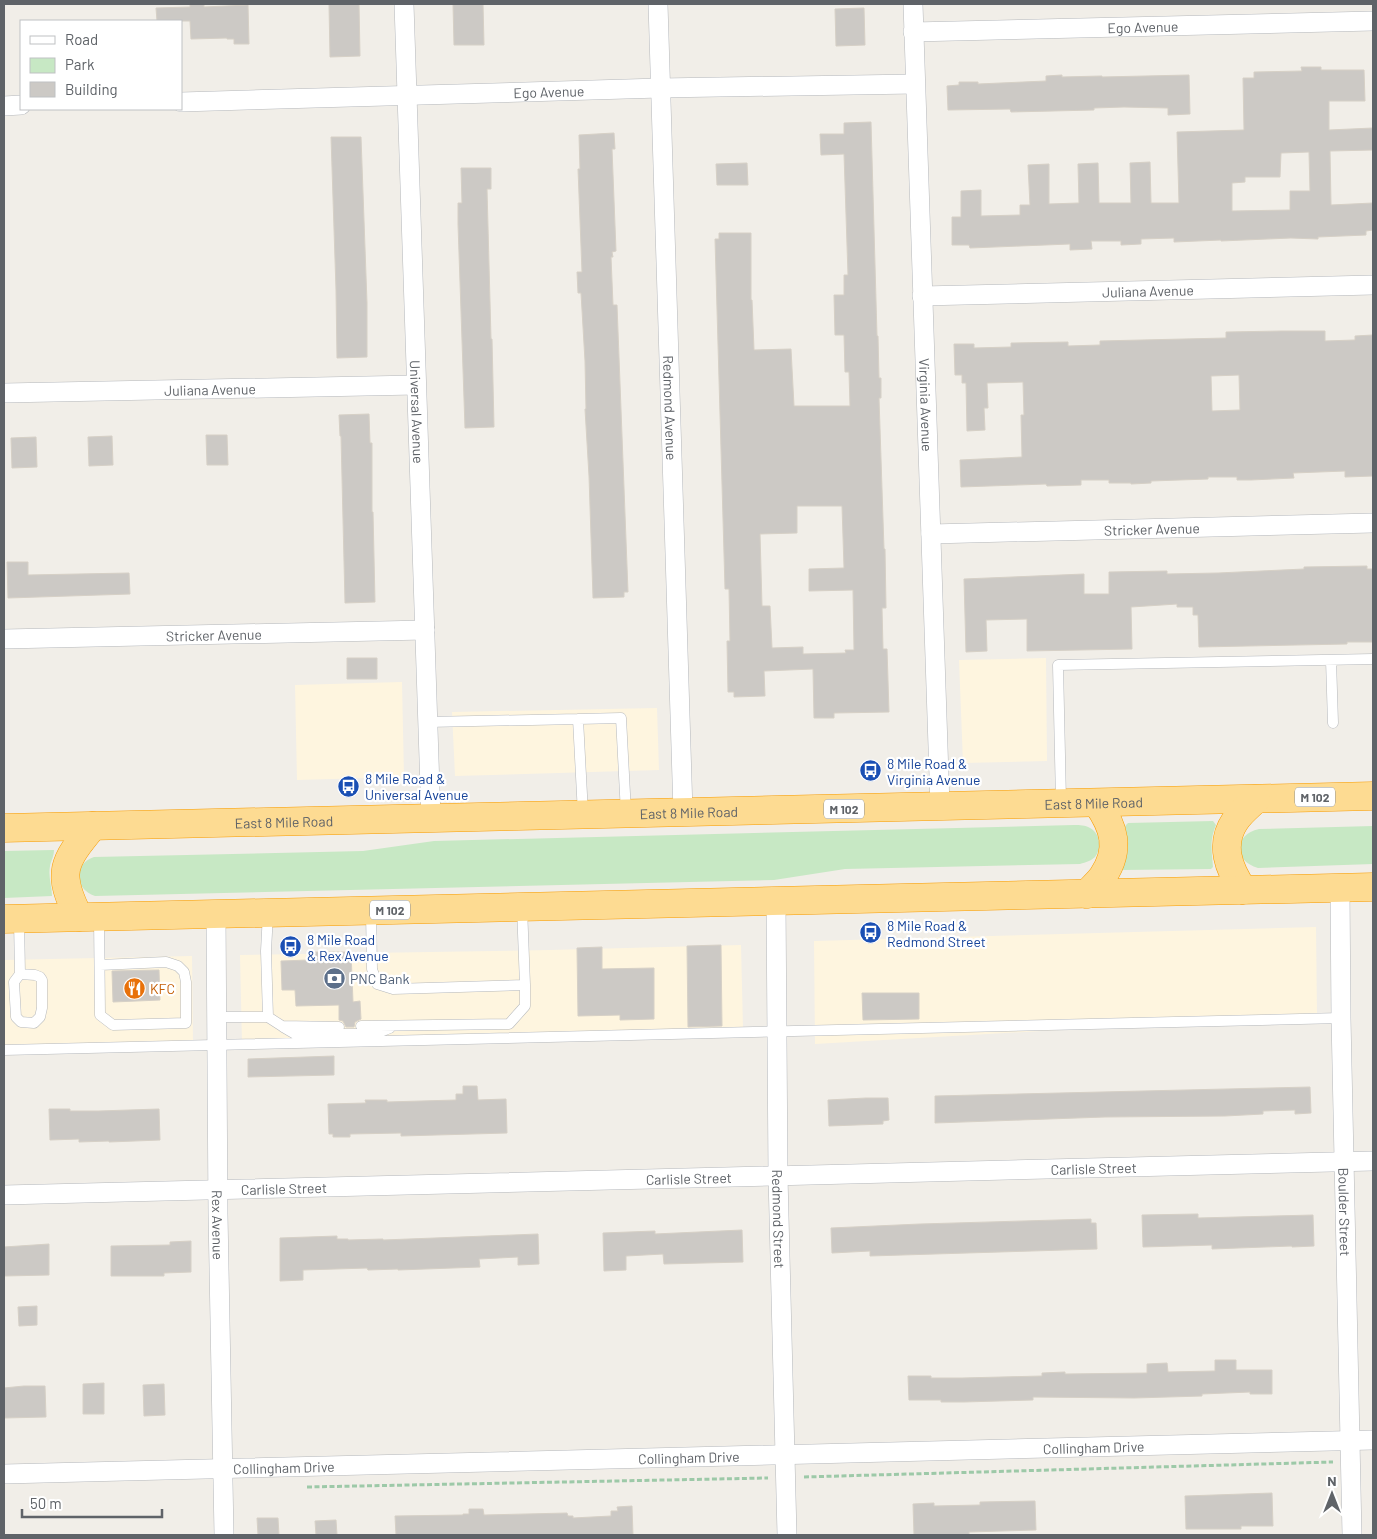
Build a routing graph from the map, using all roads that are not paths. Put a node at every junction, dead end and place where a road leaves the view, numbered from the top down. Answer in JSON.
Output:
{"nodes":[{"id":1,"x":404,"y":4,"type":"edge"},
{"id":2,"x":658,"y":4,"type":"edge"},
{"id":3,"x":912,"y":4,"type":"edge"},
{"id":4,"x":1373,"y":21,"type":"edge"},
{"id":5,"x":913,"y":32,"type":"junction"},
{"id":6,"x":915,"y":84,"type":"junction"},
{"id":7,"x":660,"y":88,"type":"junction"},
{"id":8,"x":407,"y":96,"type":"junction"},
{"id":9,"x":182,"y":102,"type":"edge"},
{"id":10,"x":4,"y":106,"type":"edge"},
{"id":11,"x":20,"y":106,"type":"edge"},
{"id":12,"x":1373,"y":284,"type":"edge"},
{"id":13,"x":922,"y":296,"type":"junction"},
{"id":14,"x":416,"y":384,"type":"junction"},
{"id":15,"x":4,"y":393,"type":"edge"},
{"id":16,"x":1373,"y":523,"type":"edge"},
{"id":17,"x":931,"y":534,"type":"junction"},
{"id":18,"x":425,"y":630,"type":"junction"},
{"id":19,"x":4,"y":640,"type":"edge"},
{"id":20,"x":1373,"y":659,"type":"edge"},
{"id":21,"x":1331,"y":660,"type":"junction"},
{"id":22,"x":578,"y":719,"type":"junction"},
{"id":23,"x":427,"y":722,"type":"junction"},
{"id":24,"x":1333,"y":723,"type":"dead end"},
{"id":25,"x":1373,"y":796,"type":"edge"},
{"id":26,"x":1256,"y":799,"type":"junction"},
{"id":27,"x":1097,"y":803,"type":"junction"},
{"id":28,"x":1061,"y":804,"type":"junction"},
{"id":29,"x":940,"y":806,"type":"junction"},
{"id":30,"x":683,"y":812,"type":"junction"},
{"id":31,"x":626,"y":814,"type":"junction"},
{"id":32,"x":583,"y":815,"type":"junction"},
{"id":33,"x":431,"y":819,"type":"junction"},
{"id":34,"x":93,"y":826,"type":"junction"},
{"id":35,"x":4,"y":828,"type":"edge"},
{"id":36,"x":1373,"y":887,"type":"edge"},
{"id":37,"x":1340,"y":888,"type":"junction"},
{"id":38,"x":1243,"y":890,"type":"junction"},
{"id":39,"x":1087,"y":894,"type":"junction"},
{"id":40,"x":776,"y":901,"type":"junction"},
{"id":41,"x":522,"y":907,"type":"junction"},
{"id":42,"x":371,"y":911,"type":"junction"},
{"id":43,"x":268,"y":913,"type":"junction"},
{"id":44,"x":216,"y":914,"type":"junction"},
{"id":45,"x":89,"y":917,"type":"junction"},
{"id":46,"x":11,"y":919,"type":"edge"},
{"id":47,"x":100,"y":964,"type":"junction"},
{"id":48,"x":20,"y":974,"type":"junction"},
{"id":49,"x":525,"y":985,"type":"junction"},
{"id":50,"x":216,"y":1017,"type":"junction"},
{"id":51,"x":268,"y":1017,"type":"junction"},
{"id":52,"x":1341,"y":1018,"type":"junction"},
{"id":53,"x":282,"y":1026,"type":"junction"},
{"id":54,"x":361,"y":1026,"type":"dead end"},
{"id":55,"x":395,"y":1026,"type":"junction"},
{"id":56,"x":339,"y":1027,"type":"dead end"},
{"id":57,"x":777,"y":1030,"type":"junction"},
{"id":58,"x":216,"y":1045,"type":"junction"},
{"id":59,"x":4,"y":1050,"type":"edge"},
{"id":60,"x":1373,"y":1161,"type":"edge"},
{"id":61,"x":1344,"y":1162,"type":"junction"},
{"id":62,"x":778,"y":1176,"type":"junction"},
{"id":63,"x":218,"y":1189,"type":"junction"},
{"id":64,"x":4,"y":1195,"type":"edge"},
{"id":65,"x":1373,"y":1440,"type":"edge"},
{"id":66,"x":1350,"y":1441,"type":"junction"},
{"id":67,"x":786,"y":1456,"type":"junction"},
{"id":68,"x":223,"y":1469,"type":"junction"},
{"id":69,"x":4,"y":1474,"type":"edge"},
{"id":70,"x":224,"y":1535,"type":"edge"},
{"id":71,"x":787,"y":1535,"type":"edge"},
{"id":72,"x":1352,"y":1535,"type":"edge"}],
"edges":[{"from":1,"to":8,"type":"street","name":"Universal Avenue"},
{"from":2,"to":7,"type":"street","name":"Redmond Avenue"},
{"from":3,"to":5,"type":"street","name":"Virginia Avenue"},
{"from":4,"to":5,"type":"street","name":"Ego Avenue"},
{"from":5,"to":6,"type":"street","name":"Virginia Avenue"},
{"from":6,"to":7,"type":"street","name":"Ego Avenue"},
{"from":6,"to":13,"type":"street","name":"Virginia Avenue"},
{"from":7,"to":8,"type":"street","name":"Ego Avenue"},
{"from":7,"to":30,"type":"street","name":"Redmond Avenue"},
{"from":8,"to":9,"type":"street","name":"Ego Avenue"},
{"from":8,"to":14,"type":"street","name":"Universal Avenue"},
{"from":10,"to":11,"type":"street"},
{"from":12,"to":13,"type":"street","name":"Juliana Avenue"},
{"from":13,"to":17,"type":"street","name":"Virginia Avenue"},
{"from":14,"to":15,"type":"street","name":"Juliana Avenue"},
{"from":14,"to":18,"type":"street","name":"Universal Avenue"},
{"from":16,"to":17,"type":"street","name":"Stricker Avenue"},
{"from":17,"to":29,"type":"street","name":"Virginia Avenue"},
{"from":18,"to":19,"type":"street","name":"Stricker Avenue"},
{"from":18,"to":23,"type":"street","name":"Universal Avenue"},
{"from":20,"to":21,"type":"lane"},
{"from":21,"to":24,"type":"lane"},
{"from":21,"to":28,"type":"lane"},
{"from":22,"to":23,"type":"lane"},
{"from":22,"to":31,"type":"lane"},
{"from":22,"to":32,"type":"lane"},
{"from":23,"to":33,"type":"street","name":"Universal Avenue"},
{"from":25,"to":26,"type":"highway","name":"East 8 Mile Road","number":"M 102"},
{"from":26,"to":27,"type":"highway","name":"East 8 Mile Road","number":"M 102"},
{"from":26,"to":38,"type":"highway"},
{"from":27,"to":28,"type":"highway","name":"East 8 Mile Road","number":"M 102"},
{"from":27,"to":39,"type":"highway"},
{"from":28,"to":29,"type":"highway","name":"East 8 Mile Road","number":"M 102"},
{"from":29,"to":30,"type":"highway","name":"East 8 Mile Road","number":"M 102"},
{"from":30,"to":31,"type":"highway","name":"East 8 Mile Road","number":"M 102"},
{"from":31,"to":32,"type":"highway","name":"East 8 Mile Road","number":"M 102"},
{"from":32,"to":33,"type":"highway","name":"East 8 Mile Road","number":"M 102"},
{"from":33,"to":34,"type":"highway","name":"East 8 Mile Road","number":"M 102"},
{"from":34,"to":35,"type":"highway","name":"East 8 Mile Road","number":"M 102"},
{"from":34,"to":45,"type":"highway"},
{"from":36,"to":37,"type":"highway","number":"M 102"},
{"from":37,"to":38,"type":"highway","number":"M 102"},
{"from":37,"to":52,"type":"street","name":"Boulder Street"},
{"from":38,"to":39,"type":"highway","number":"M 102"},
{"from":39,"to":40,"type":"highway","number":"M 102"},
{"from":40,"to":41,"type":"highway","number":"M 102"},
{"from":40,"to":57,"type":"street","name":"Redmond Street"},
{"from":41,"to":42,"type":"highway","number":"M 102"},
{"from":41,"to":49,"type":"lane"},
{"from":42,"to":43,"type":"highway","number":"M 102"},
{"from":42,"to":49,"type":"lane"},
{"from":43,"to":44,"type":"highway","number":"M 102"},
{"from":43,"to":51,"type":"lane"},
{"from":44,"to":45,"type":"highway","number":"M 102"},
{"from":44,"to":50,"type":"street","name":"Rex Avenue"},
{"from":45,"to":46,"type":"highway","number":"M 102"},
{"from":45,"to":47,"type":"lane"},
{"from":46,"to":48,"type":"lane"},
{"from":47,"to":47,"type":"lane"},
{"from":48,"to":48,"type":"lane"},
{"from":49,"to":55,"type":"lane"},
{"from":50,"to":51,"type":"lane"},
{"from":50,"to":58,"type":"street","name":"Rex Avenue"},
{"from":51,"to":53,"type":"lane"},
{"from":52,"to":57,"type":"lane"},
{"from":52,"to":61,"type":"street","name":"Boulder Street"},
{"from":53,"to":55,"type":"lane"},
{"from":53,"to":56,"type":"lane"},
{"from":54,"to":55,"type":"lane"},
{"from":57,"to":58,"type":"lane"},
{"from":57,"to":62,"type":"street","name":"Redmond Street"},
{"from":58,"to":59,"type":"lane"},
{"from":58,"to":63,"type":"street","name":"Rex Avenue"},
{"from":60,"to":61,"type":"street","name":"Carlisle Street"},
{"from":61,"to":62,"type":"street","name":"Carlisle Street"},
{"from":61,"to":66,"type":"street","name":"Boulder Street"},
{"from":62,"to":63,"type":"street","name":"Carlisle Street"},
{"from":62,"to":67,"type":"street","name":"Redmond Street"},
{"from":63,"to":64,"type":"street","name":"Carlisle Street"},
{"from":63,"to":68,"type":"street","name":"Rex Avenue"},
{"from":65,"to":66,"type":"street","name":"Collingham Drive"},
{"from":66,"to":67,"type":"street","name":"Collingham Drive"},
{"from":66,"to":72,"type":"street","name":"Boulder Street"},
{"from":67,"to":68,"type":"street","name":"Collingham Drive"},
{"from":67,"to":71,"type":"street","name":"Redmond Street"},
{"from":68,"to":69,"type":"street","name":"Collingham Drive"},
{"from":68,"to":70,"type":"street","name":"Rex Avenue"}]}
